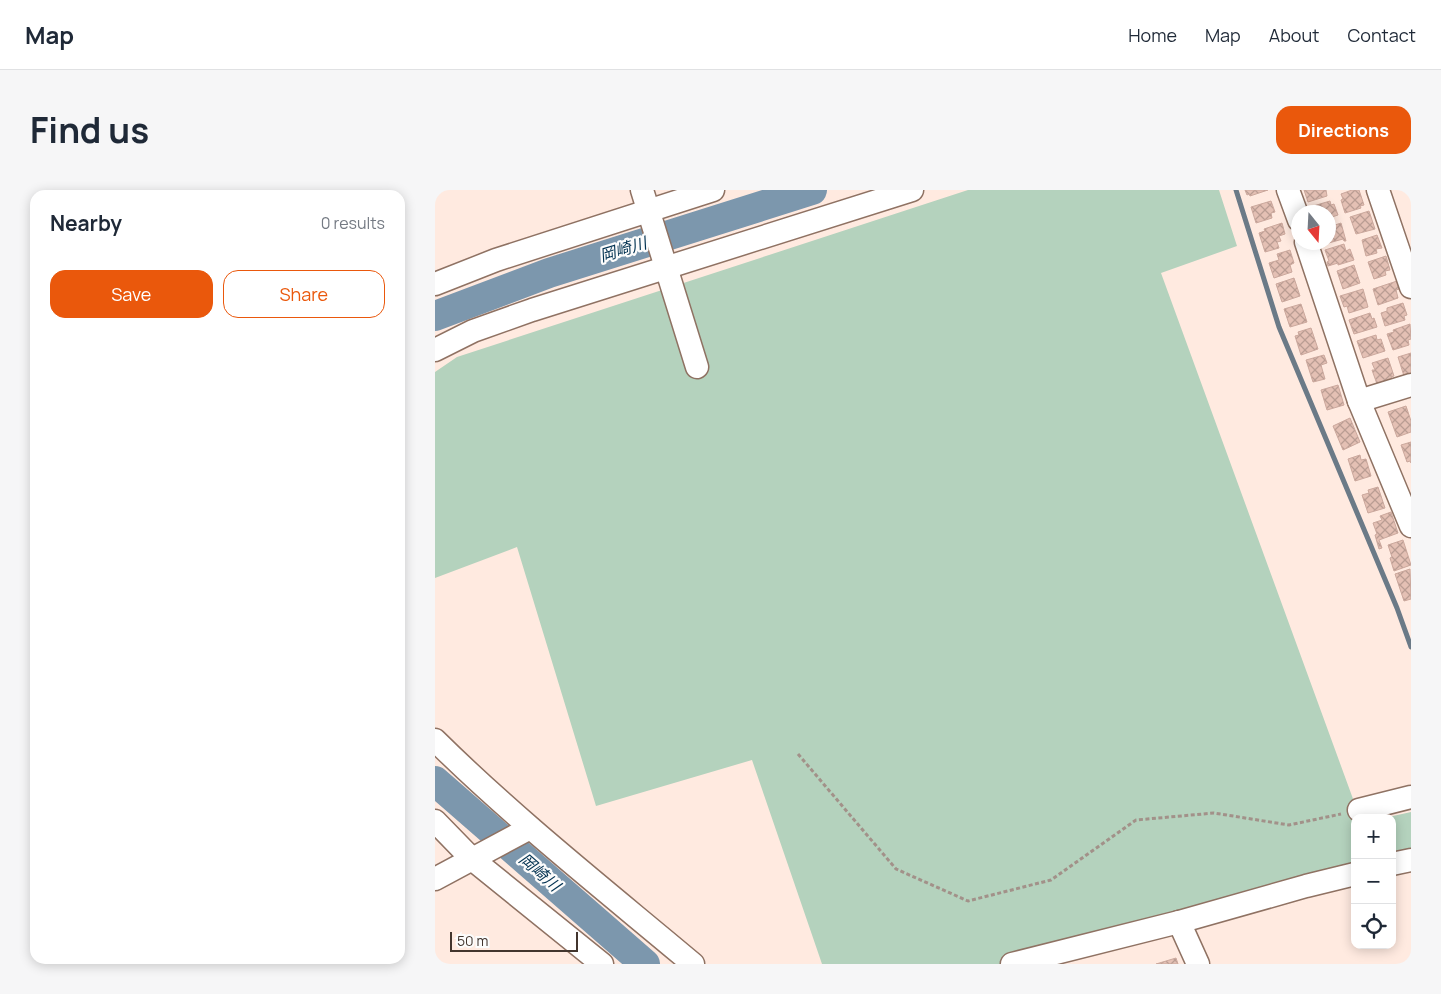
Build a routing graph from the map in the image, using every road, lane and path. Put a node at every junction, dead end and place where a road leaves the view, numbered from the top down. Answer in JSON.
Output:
{"nodes":[{"id":1,"x":713,"y":190,"type":"edge"},
{"id":2,"x":912,"y":190,"type":"edge"},
{"id":3,"x":1289,"y":190,"type":"edge"},
{"id":4,"x":1378,"y":190,"type":"edge"},
{"id":5,"x":646,"y":200,"type":"edge"},
{"id":6,"x":1294,"y":205,"type":"edge"},
{"id":7,"x":1402,"y":228,"type":"edge"},
{"id":8,"x":1309,"y":250,"type":"edge"},
{"id":9,"x":666,"y":268,"type":"junction"},
{"id":10,"x":435,"y":284,"type":"edge"},
{"id":11,"x":1411,"y":287,"type":"edge"},
{"id":12,"x":435,"y":350,"type":"edge"},
{"id":13,"x":697,"y":367,"type":"dead end"},
{"id":14,"x":1411,"y":385,"type":"edge"},
{"id":15,"x":1359,"y":401,"type":"junction"},
{"id":16,"x":1411,"y":526,"type":"edge"},
{"id":17,"x":435,"y":740,"type":"edge"},
{"id":18,"x":798,"y":754,"type":"dead end"},
{"id":19,"x":1411,"y":797,"type":"edge"},
{"id":20,"x":1359,"y":810,"type":"joint"},
{"id":21,"x":435,"y":821,"type":"edge"},
{"id":22,"x":528,"y":829,"type":"junction"},
{"id":23,"x":472,"y":859,"type":"junction"},
{"id":24,"x":1411,"y":860,"type":"edge"},
{"id":25,"x":1396,"y":863,"type":"edge"},
{"id":26,"x":1351,"y":875,"type":"edge"},
{"id":27,"x":435,"y":878,"type":"edge"},
{"id":28,"x":1179,"y":922,"type":"junction"},
{"id":29,"x":602,"y":964,"type":"edge"},
{"id":30,"x":693,"y":964,"type":"edge"},
{"id":31,"x":1012,"y":964,"type":"edge"},
{"id":32,"x":1198,"y":964,"type":"edge"}],
"edges":[{"from":1,"to":5,"type":"street"},
{"from":2,"to":9,"type":"street"},
{"from":3,"to":6,"type":"street"},
{"from":4,"to":7,"type":"street"},
{"from":5,"to":9,"type":"street"},
{"from":5,"to":10,"type":"street"},
{"from":7,"to":11,"type":"street"},
{"from":8,"to":15,"type":"street"},
{"from":9,"to":12,"type":"street"},
{"from":9,"to":13,"type":"street"},
{"from":14,"to":15,"type":"street"},
{"from":15,"to":16,"type":"street"},
{"from":17,"to":22,"type":"street"},
{"from":18,"to":20,"type":"path"},
{"from":19,"to":20,"type":"street"},
{"from":21,"to":23,"type":"street"},
{"from":22,"to":23,"type":"street"},
{"from":22,"to":30,"type":"street"},
{"from":23,"to":27,"type":"street"},
{"from":23,"to":29,"type":"street"},
{"from":24,"to":25,"type":"street"},
{"from":26,"to":28,"type":"street"},
{"from":28,"to":31,"type":"street"},
{"from":28,"to":32,"type":"street"}]}
